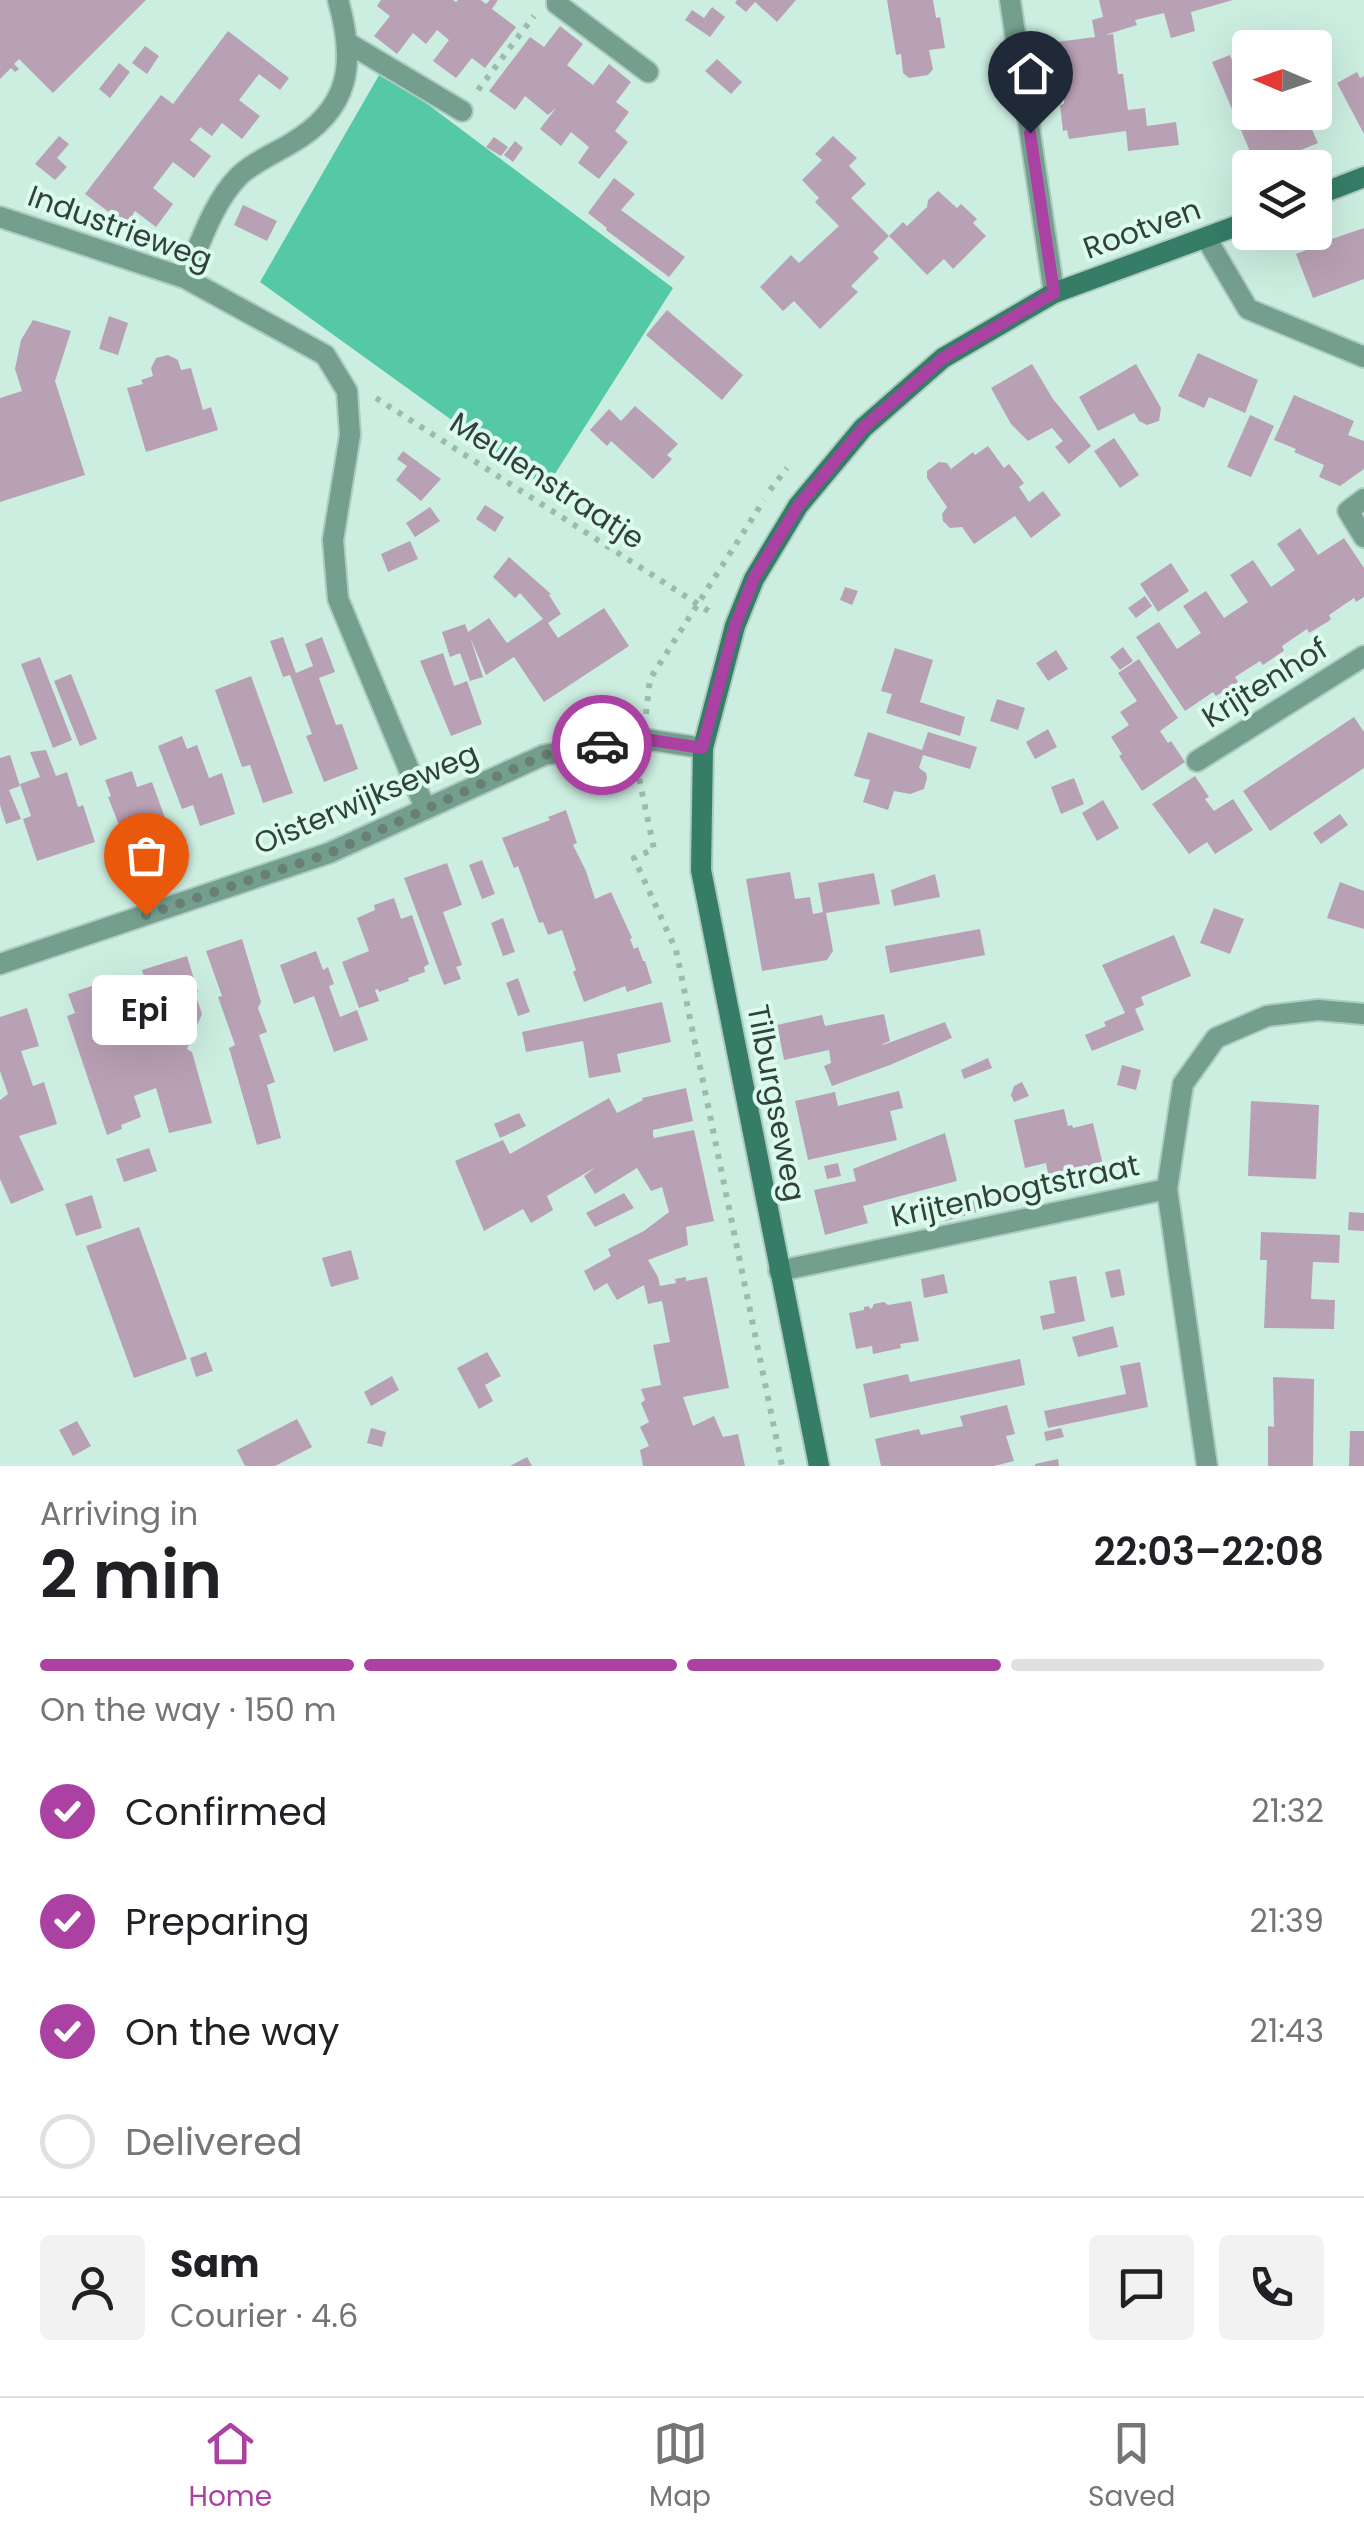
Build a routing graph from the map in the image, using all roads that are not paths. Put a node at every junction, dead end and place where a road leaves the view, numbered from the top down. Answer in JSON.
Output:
{"nodes":[{"id":1,"x":338,"y":0,"type":"edge"},
{"id":2,"x":557,"y":0,"type":"edge"},
{"id":3,"x":1010,"y":0,"type":"edge"},
{"id":4,"x":348,"y":42,"type":"junction"},
{"id":5,"x":648,"y":72,"type":"dead end"},
{"id":6,"x":462,"y":110,"type":"road end"},
{"id":7,"x":1364,"y":177,"type":"edge"},
{"id":8,"x":1332,"y":189,"type":"edge"},
{"id":9,"x":0,"y":218,"type":"edge"},
{"id":10,"x":1232,"y":228,"type":"edge"},
{"id":11,"x":1206,"y":238,"type":"junction"},
{"id":12,"x":185,"y":278,"type":"junction"},
{"id":13,"x":1054,"y":293,"type":"junction"},
{"id":14,"x":1364,"y":357,"type":"edge"},
{"id":15,"x":1364,"y":499,"type":"edge"},
{"id":16,"x":1364,"y":537,"type":"edge"},
{"id":17,"x":1364,"y":656,"type":"edge"},
{"id":18,"x":702,"y":748,"type":"junction"},
{"id":19,"x":1197,"y":761,"type":"dead end"},
{"id":20,"x":426,"y":808,"type":"junction"},
{"id":21,"x":0,"y":964,"type":"edge"},
{"id":22,"x":1364,"y":1014,"type":"edge"},
{"id":23,"x":1166,"y":1190,"type":"junction"},
{"id":24,"x":779,"y":1271,"type":"junction"},
{"id":25,"x":819,"y":1466,"type":"edge"},
{"id":26,"x":1207,"y":1466,"type":"edge"}],
"edges":[{"from":1,"to":4,"type":"street"},
{"from":2,"to":5,"type":"street"},
{"from":3,"to":13,"type":"street"},
{"from":4,"to":6,"type":"street"},
{"from":4,"to":12,"type":"street"},
{"from":7,"to":8,"type":"street"},
{"from":9,"to":12,"type":"street","name":"Industrieweg"},
{"from":10,"to":11,"type":"street","name":"Rootven"},
{"from":11,"to":13,"type":"street","name":"Rootven"},
{"from":11,"to":14,"type":"street"},
{"from":12,"to":20,"type":"street","name":"Industrieweg"},
{"from":13,"to":18,"type":"street","name":"Rootven"},
{"from":15,"to":16,"type":"street"},
{"from":17,"to":19,"type":"street","name":"Krijtenhof"},
{"from":18,"to":20,"type":"street","name":"Oisterwijkseweg"},
{"from":18,"to":24,"type":"street","name":"Tilburgseweg"},
{"from":20,"to":21,"type":"street","name":"Oisterwijkseweg"},
{"from":22,"to":23,"type":"street"},
{"from":23,"to":24,"type":"street","name":"Krijtenbogtstraat"},
{"from":23,"to":26,"type":"street","name":"Krijtenbogtstraat"},
{"from":24,"to":25,"type":"street","name":"Tilburgseweg"}]}
